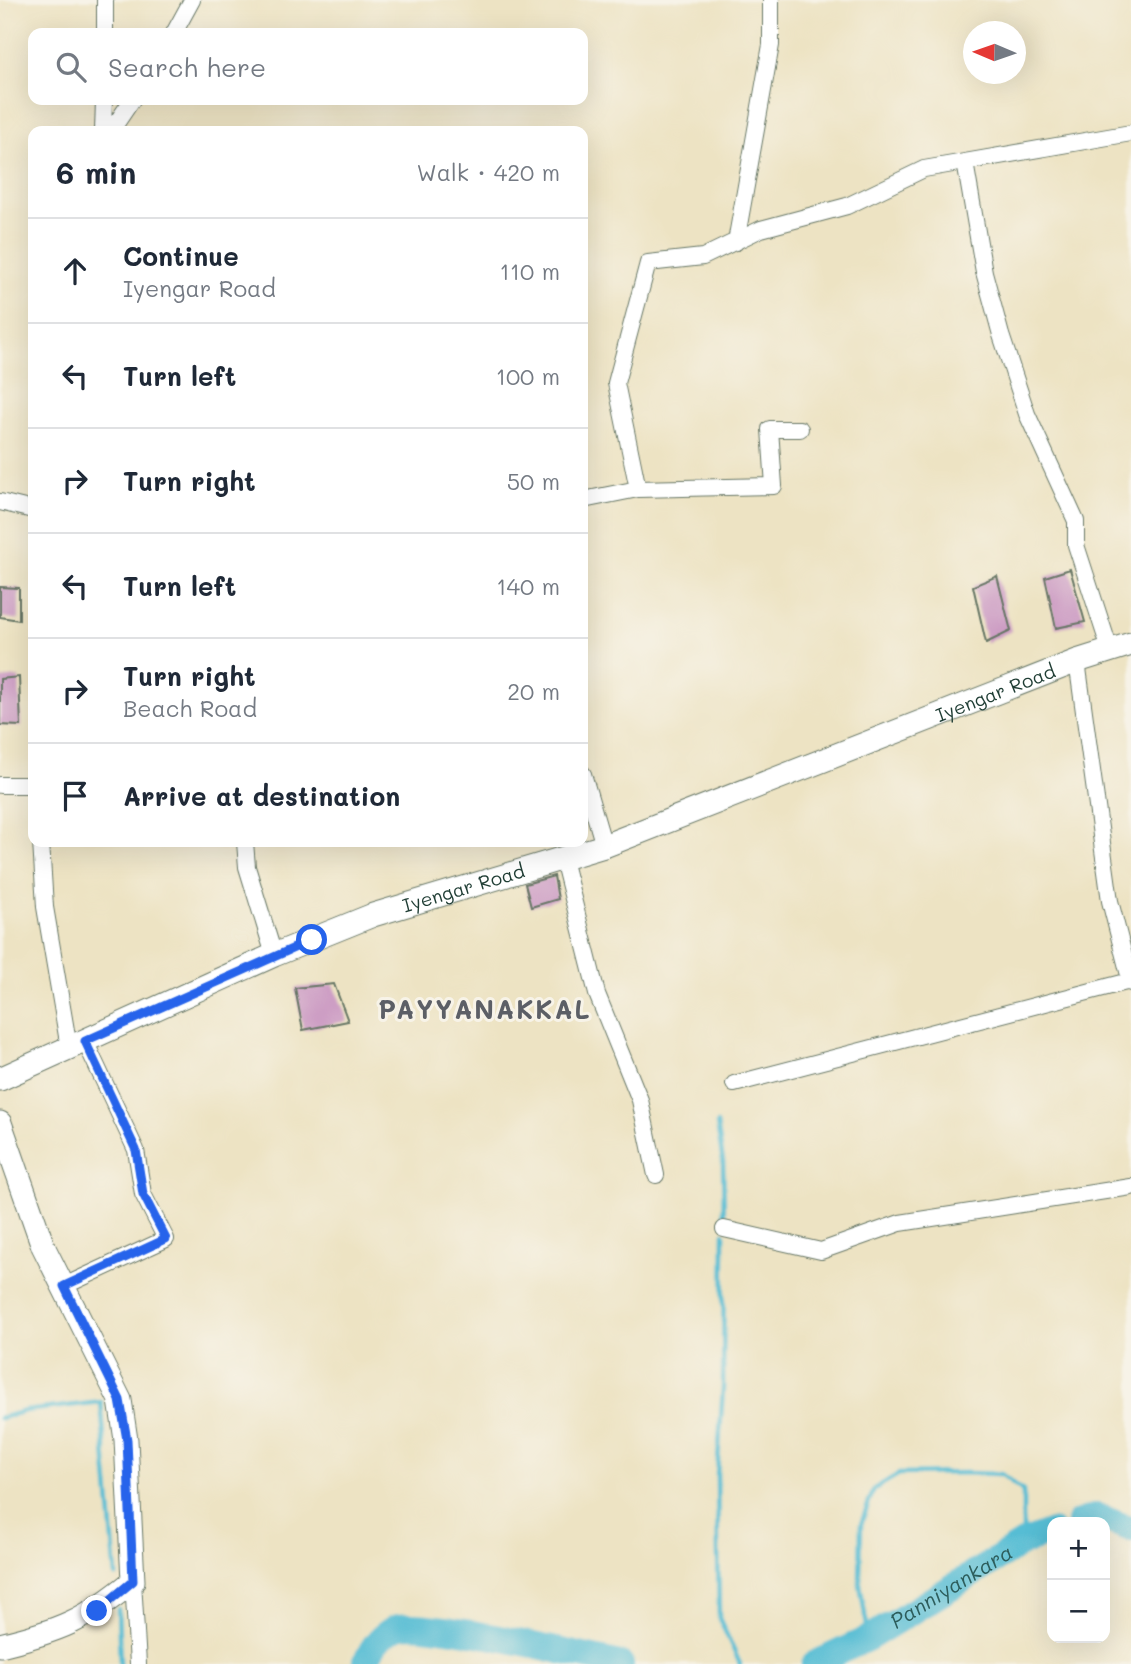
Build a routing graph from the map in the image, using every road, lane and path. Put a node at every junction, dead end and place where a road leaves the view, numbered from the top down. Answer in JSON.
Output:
{"nodes":[{"id":1,"x":105,"y":0,"type":"edge"},
{"id":2,"x":191,"y":0,"type":"edge"},
{"id":3,"x":771,"y":0,"type":"edge"},
{"id":4,"x":105,"y":28,"type":"edge"},
{"id":5,"x":177,"y":28,"type":"edge"},
{"id":6,"x":104,"y":105,"type":"edge"},
{"id":7,"x":129,"y":105,"type":"edge"},
{"id":8,"x":103,"y":126,"type":"edge"},
{"id":9,"x":114,"y":126,"type":"edge"},
{"id":10,"x":1131,"y":133,"type":"edge"},
{"id":11,"x":965,"y":162,"type":"junction"},
{"id":12,"x":736,"y":242,"type":"junction"},
{"id":13,"x":800,"y":429,"type":"dead end"},
{"id":14,"x":638,"y":489,"type":"junction"},
{"id":15,"x":588,"y":498,"type":"edge"},
{"id":16,"x":0,"y":502,"type":"edge"},
{"id":17,"x":28,"y":509,"type":"edge"},
{"id":18,"x":1121,"y":647,"type":"edge"},
{"id":19,"x":1077,"y":661,"type":"junction"},
{"id":20,"x":0,"y":785,"type":"edge"},
{"id":21,"x":28,"y":785,"type":"edge"},
{"id":22,"x":588,"y":791,"type":"edge"},
{"id":23,"x":604,"y":846,"type":"junction"},
{"id":24,"x":41,"y":847,"type":"edge"},
{"id":25,"x":245,"y":847,"type":"edge"},
{"id":26,"x":563,"y":859,"type":"junction"},
{"id":27,"x":274,"y":955,"type":"junction"},
{"id":28,"x":1131,"y":982,"type":"edge"},
{"id":29,"x":77,"y":1044,"type":"junction"},
{"id":30,"x":0,"y":1079,"type":"edge"},
{"id":31,"x":734,"y":1084,"type":"dead end"},
{"id":32,"x":0,"y":1123,"type":"edge"},
{"id":33,"x":656,"y":1175,"type":"dead end"},
{"id":34,"x":1131,"y":1186,"type":"edge"},
{"id":35,"x":724,"y":1229,"type":"dead end"},
{"id":36,"x":64,"y":1286,"type":"junction"},
{"id":37,"x":133,"y":1581,"type":"junction"},
{"id":38,"x":0,"y":1645,"type":"edge"},
{"id":39,"x":138,"y":1664,"type":"edge"}],
"edges":[{"from":1,"to":4,"type":"street"},
{"from":2,"to":5,"type":"street"},
{"from":3,"to":12,"type":"street"},
{"from":6,"to":8,"type":"street"},
{"from":7,"to":9,"type":"street"},
{"from":10,"to":11,"type":"street"},
{"from":11,"to":12,"type":"street"},
{"from":11,"to":18,"type":"street"},
{"from":12,"to":14,"type":"street"},
{"from":13,"to":14,"type":"street"},
{"from":14,"to":15,"type":"street"},
{"from":16,"to":17,"type":"street"},
{"from":18,"to":19,"type":"main road","name":"Iyengar Road"},
{"from":19,"to":23,"type":"main road","name":"Iyengar Road"},
{"from":19,"to":28,"type":"street"},
{"from":20,"to":21,"type":"street"},
{"from":22,"to":23,"type":"street"},
{"from":23,"to":26,"type":"main road","name":"Iyengar Road"},
{"from":24,"to":29,"type":"street"},
{"from":25,"to":27,"type":"street"},
{"from":26,"to":27,"type":"main road","name":"Iyengar Road"},
{"from":26,"to":33,"type":"street"},
{"from":27,"to":29,"type":"main road","name":"Iyengar Road"},
{"from":28,"to":31,"type":"street"},
{"from":29,"to":30,"type":"main road","name":"Iyengar Road"},
{"from":29,"to":36,"type":"street"},
{"from":32,"to":36,"type":"main road"},
{"from":34,"to":35,"type":"street"},
{"from":36,"to":37,"type":"main road"},
{"from":37,"to":38,"type":"main road"},
{"from":37,"to":39,"type":"street"}]}
